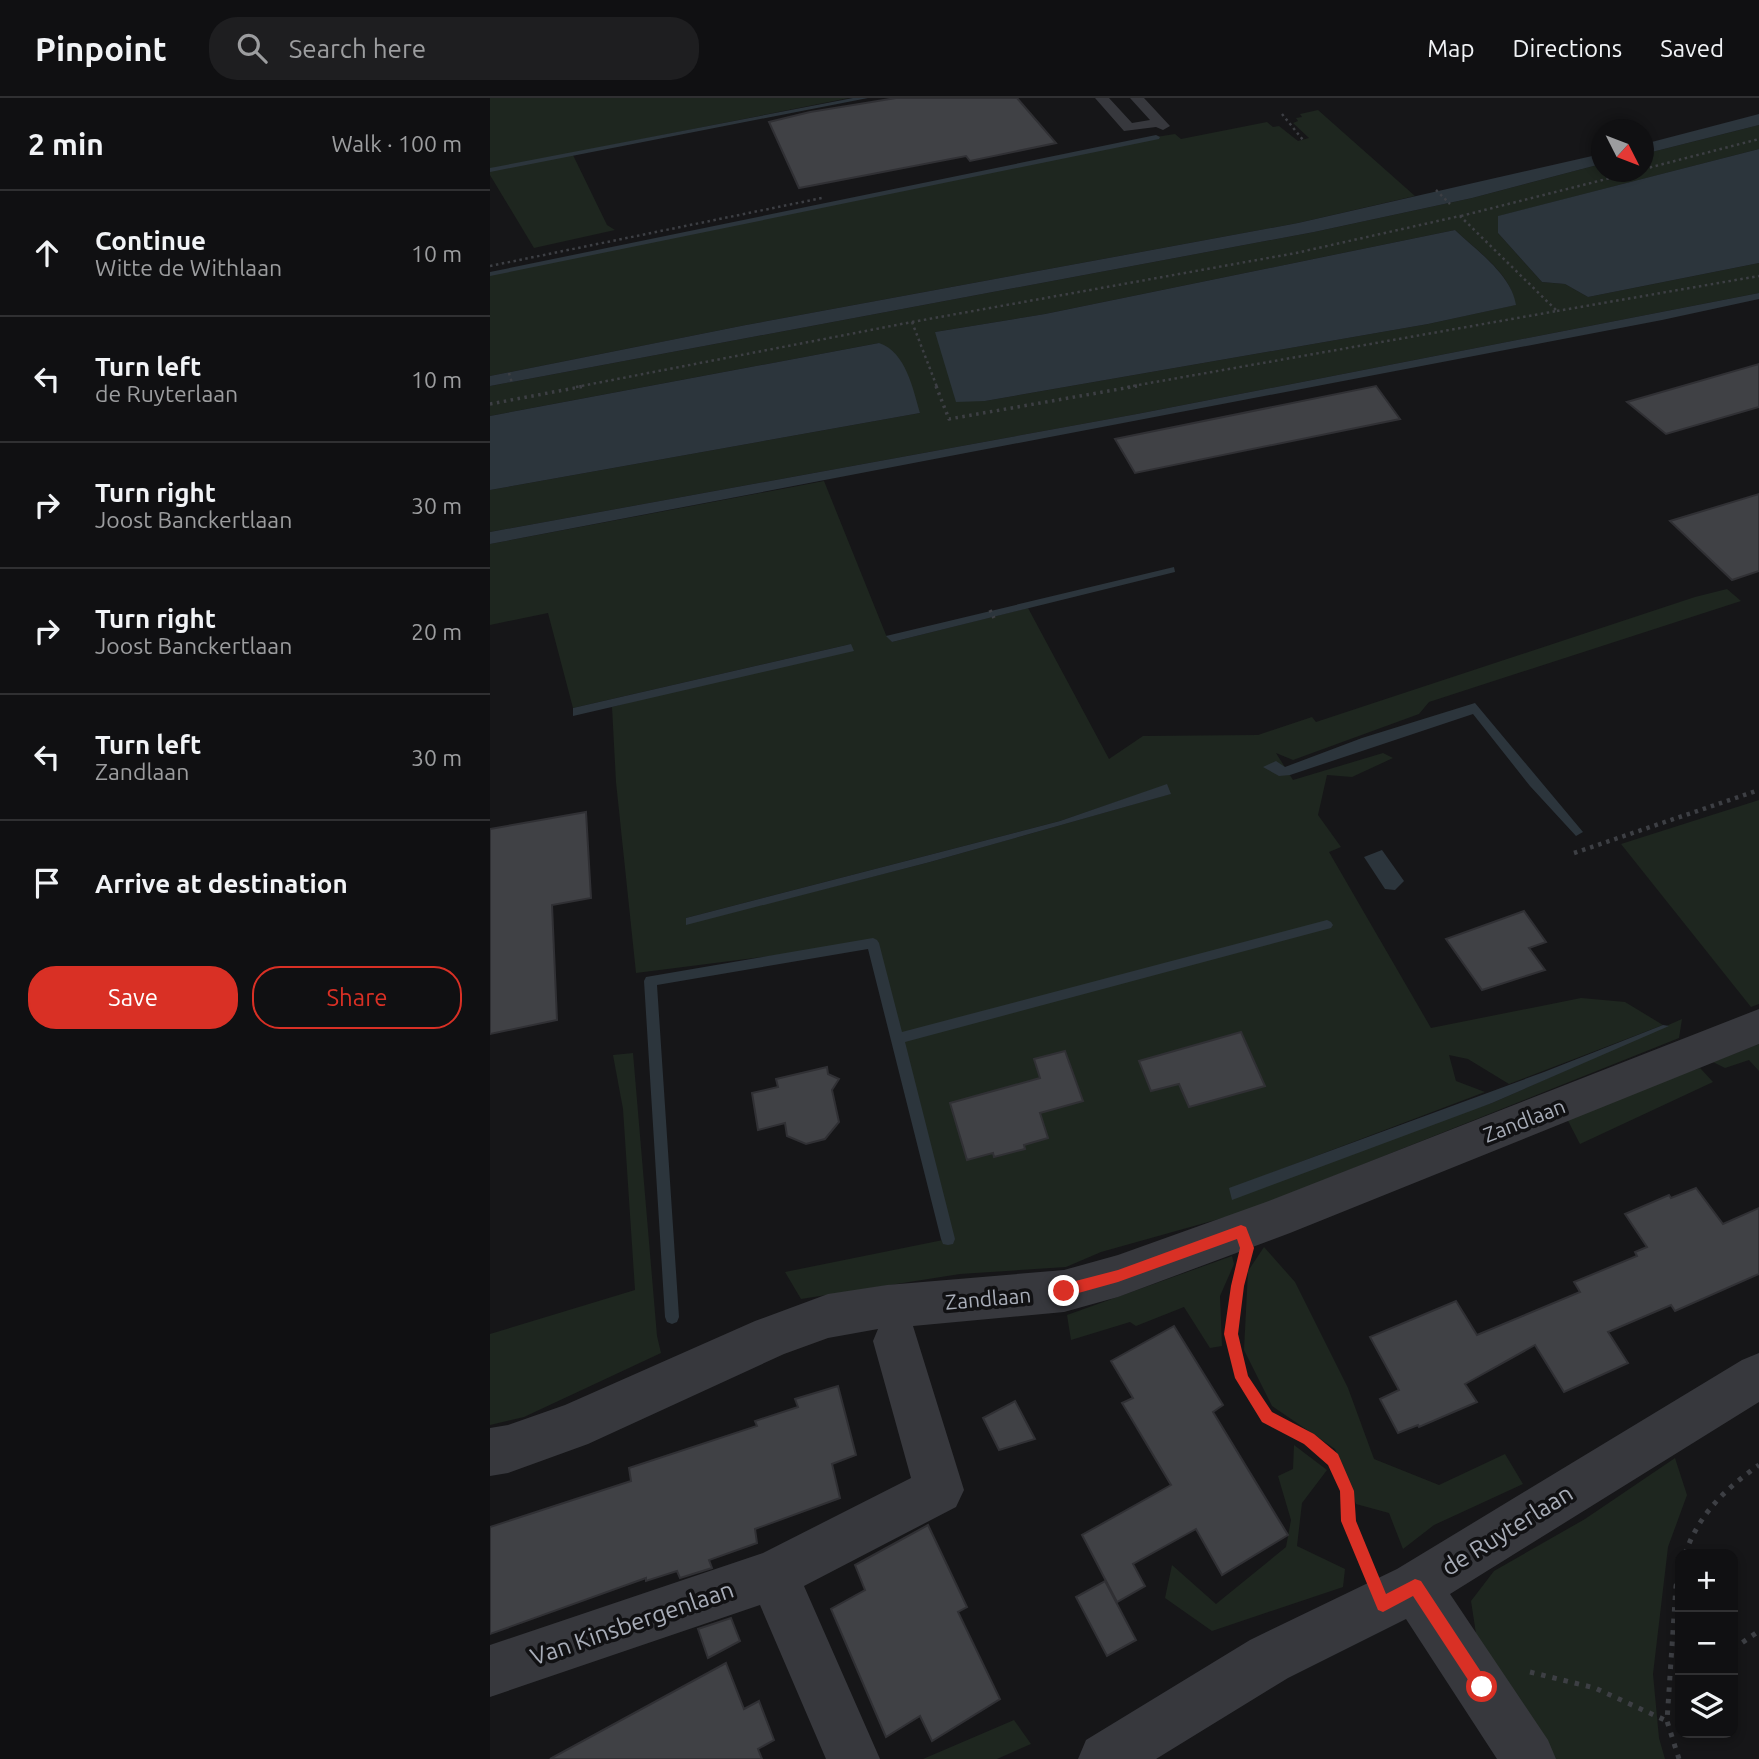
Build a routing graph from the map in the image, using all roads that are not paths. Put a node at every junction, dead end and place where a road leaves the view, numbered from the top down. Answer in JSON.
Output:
{"nodes":[{"id":1,"x":1102,"y":98,"type":"edge"},
{"id":2,"x":1138,"y":98,"type":"edge"},
{"id":3,"x":1759,"y":1026,"type":"edge"},
{"id":4,"x":896,"y":1341,"type":"dead end"},
{"id":5,"x":1759,"y":1376,"type":"edge"},
{"id":6,"x":490,"y":1452,"type":"edge"},
{"id":7,"x":773,"y":1575,"type":"junction"},
{"id":8,"x":1399,"y":1596,"type":"junction"},
{"id":9,"x":490,"y":1671,"type":"edge"},
{"id":10,"x":853,"y":1759,"type":"edge"},
{"id":11,"x":1105,"y":1759,"type":"edge"},
{"id":12,"x":1529,"y":1759,"type":"edge"}],
"edges":[{"from":1,"to":2,"type":"lane"},
{"from":3,"to":6,"type":"street","name":"Zandlaan"},
{"from":4,"to":7,"type":"street","name":"Van Kinsbergenlaan"},
{"from":5,"to":8,"type":"street","name":"de Ruyterlaan"},
{"from":7,"to":9,"type":"street","name":"Van Kinsbergenlaan"},
{"from":7,"to":10,"type":"street"},
{"from":8,"to":11,"type":"street","name":"de Ruyterlaan"},
{"from":8,"to":12,"type":"street"}]}
